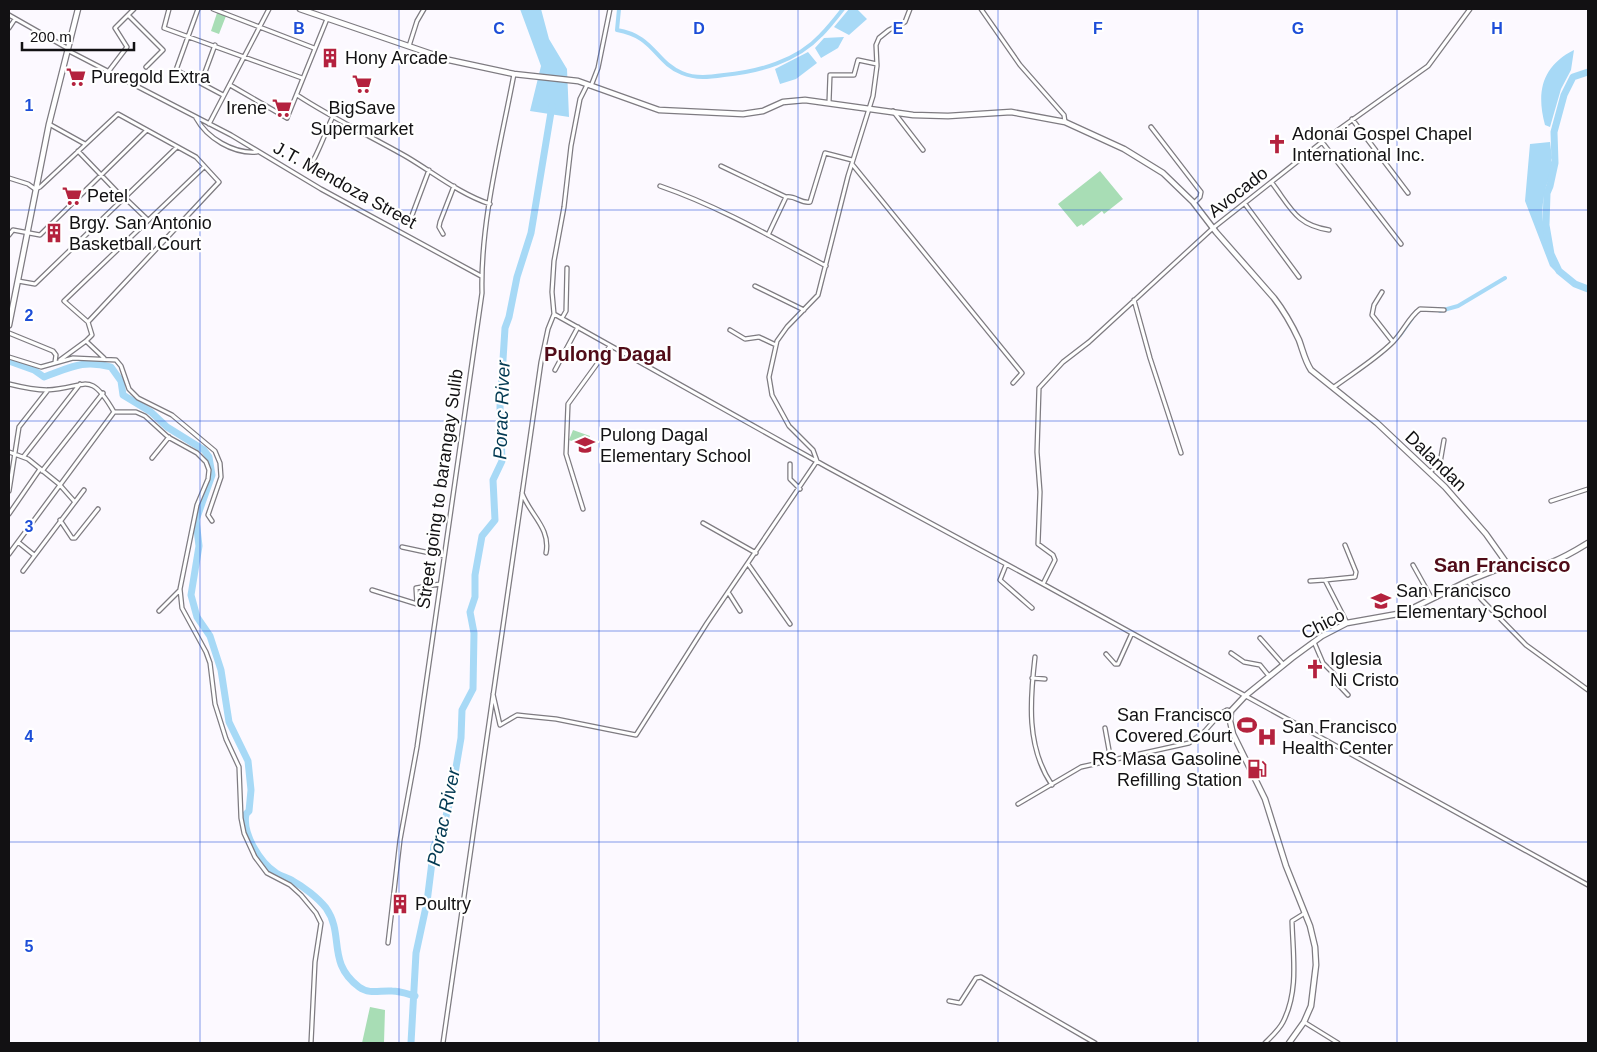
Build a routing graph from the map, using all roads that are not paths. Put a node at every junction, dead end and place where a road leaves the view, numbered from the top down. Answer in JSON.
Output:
{"nodes":[{"id":1,"x":78,"y":9,"type":"edge"},
{"id":2,"x":134,"y":9,"type":"edge"},
{"id":3,"x":169,"y":9,"type":"edge"},
{"id":4,"x":198,"y":9,"type":"edge"},
{"id":5,"x":213,"y":9,"type":"edge"},
{"id":6,"x":269,"y":9,"type":"edge"},
{"id":7,"x":300,"y":9,"type":"edge"},
{"id":8,"x":424,"y":9,"type":"edge"},
{"id":9,"x":610,"y":9,"type":"edge"},
{"id":10,"x":910,"y":9,"type":"edge"},
{"id":11,"x":981,"y":9,"type":"edge"},
{"id":12,"x":1470,"y":9,"type":"edge"},
{"id":13,"x":9,"y":15,"type":"edge"},
{"id":14,"x":128,"y":15,"type":"junction"},
{"id":15,"x":15,"y":19,"type":"junction"},
{"id":16,"x":327,"y":19,"type":"junction"},
{"id":17,"x":260,"y":26,"type":"junction"},
{"id":18,"x":9,"y":28,"type":"edge"},
{"id":19,"x":188,"y":35,"type":"junction"},
{"id":20,"x":215,"y":45,"type":"junction"},
{"id":21,"x":409,"y":46,"type":"junction"},
{"id":22,"x":314,"y":48,"type":"junction"},
{"id":23,"x":67,"y":49,"type":"junction"},
{"id":24,"x":244,"y":56,"type":"junction"},
{"id":25,"x":877,"y":64,"type":"junction"},
{"id":26,"x":146,"y":67,"type":"dead end"},
{"id":27,"x":108,"y":72,"type":"junction"},
{"id":28,"x":514,"y":74,"type":"junction"},
{"id":29,"x":302,"y":78,"type":"junction"},
{"id":30,"x":201,"y":83,"type":"junction"},
{"id":31,"x":230,"y":85,"type":"junction"},
{"id":32,"x":588,"y":86,"type":"junction"},
{"id":33,"x":223,"y":95,"type":"junction"},
{"id":34,"x":297,"y":95,"type":"junction"},
{"id":35,"x":829,"y":102,"type":"junction"},
{"id":36,"x":869,"y":107,"type":"junction"},
{"id":37,"x":893,"y":111,"type":"junction"},
{"id":38,"x":333,"y":116,"type":"junction"},
{"id":39,"x":195,"y":118,"type":"junction"},
{"id":40,"x":1352,"y":119,"type":"junction"},
{"id":41,"x":1065,"y":122,"type":"junction"},
{"id":42,"x":49,"y":124,"type":"junction"},
{"id":43,"x":209,"y":124,"type":"junction"},
{"id":44,"x":1151,"y":127,"type":"dead end"},
{"id":45,"x":147,"y":130,"type":"junction"},
{"id":46,"x":1322,"y":142,"type":"junction"},
{"id":47,"x":85,"y":144,"type":"junction"},
{"id":48,"x":177,"y":147,"type":"junction"},
{"id":49,"x":923,"y":150,"type":"dead end"},
{"id":50,"x":78,"y":152,"type":"junction"},
{"id":51,"x":257,"y":152,"type":"junction"},
{"id":52,"x":313,"y":161,"type":"dead end"},
{"id":53,"x":852,"y":162,"type":"junction"},
{"id":54,"x":204,"y":166,"type":"junction"},
{"id":55,"x":721,"y":166,"type":"dead end"},
{"id":56,"x":429,"y":170,"type":"junction"},
{"id":57,"x":101,"y":175,"type":"junction"},
{"id":58,"x":9,"y":178,"type":"edge"},
{"id":59,"x":1272,"y":183,"type":"junction"},
{"id":60,"x":454,"y":186,"type":"junction"},
{"id":61,"x":660,"y":186,"type":"dead end"},
{"id":62,"x":35,"y":189,"type":"junction"},
{"id":63,"x":1408,"y":193,"type":"dead end"},
{"id":64,"x":786,"y":197,"type":"junction"},
{"id":65,"x":125,"y":198,"type":"junction"},
{"id":66,"x":1194,"y":203,"type":"junction"},
{"id":67,"x":490,"y":204,"type":"junction"},
{"id":68,"x":1245,"y":204,"type":"junction"},
{"id":69,"x":411,"y":218,"type":"dead end"},
{"id":70,"x":148,"y":220,"type":"junction"},
{"id":71,"x":1213,"y":228,"type":"junction"},
{"id":72,"x":1328,"y":230,"type":"dead end"},
{"id":73,"x":9,"y":234,"type":"edge"},
{"id":74,"x":26,"y":234,"type":"junction"},
{"id":75,"x":443,"y":234,"type":"dead end"},
{"id":76,"x":768,"y":235,"type":"junction"},
{"id":77,"x":1401,"y":244,"type":"dead end"},
{"id":78,"x":826,"y":266,"type":"junction"},
{"id":79,"x":567,"y":268,"type":"dead end"},
{"id":80,"x":481,"y":276,"type":"junction"},
{"id":81,"x":1299,"y":277,"type":"dead end"},
{"id":82,"x":17,"y":281,"type":"junction"},
{"id":83,"x":755,"y":286,"type":"dead end"},
{"id":84,"x":1382,"y":292,"type":"dead end"},
{"id":85,"x":1134,"y":300,"type":"junction"},
{"id":86,"x":804,"y":310,"type":"junction"},
{"id":87,"x":1444,"y":310,"type":"dead end"},
{"id":88,"x":554,"y":314,"type":"junction"},
{"id":89,"x":562,"y":318,"type":"junction"},
{"id":90,"x":88,"y":322,"type":"junction"},
{"id":91,"x":9,"y":325,"type":"edge"},
{"id":92,"x":578,"y":327,"type":"junction"},
{"id":93,"x":730,"y":330,"type":"dead end"},
{"id":94,"x":9,"y":333,"type":"edge"},
{"id":95,"x":86,"y":342,"type":"junction"},
{"id":96,"x":1393,"y":342,"type":"junction"},
{"id":97,"x":776,"y":345,"type":"junction"},
{"id":98,"x":610,"y":346,"type":"junction"},
{"id":99,"x":9,"y":357,"type":"edge"},
{"id":100,"x":104,"y":358,"type":"junction"},
{"id":101,"x":57,"y":361,"type":"junction"},
{"id":102,"x":555,"y":370,"type":"dead end"},
{"id":103,"x":1013,"y":383,"type":"dead end"},
{"id":104,"x":9,"y":384,"type":"edge"},
{"id":105,"x":80,"y":384,"type":"junction"},
{"id":106,"x":1334,"y":387,"type":"junction"},
{"id":107,"x":48,"y":390,"type":"junction"},
{"id":108,"x":103,"y":393,"type":"junction"},
{"id":109,"x":114,"y":412,"type":"junction"},
{"id":110,"x":169,"y":438,"type":"junction"},
{"id":111,"x":1444,"y":440,"type":"dead end"},
{"id":112,"x":9,"y":452,"type":"edge"},
{"id":113,"x":15,"y":453,"type":"junction"},
{"id":114,"x":1181,"y":453,"type":"dead end"},
{"id":115,"x":24,"y":456,"type":"junction"},
{"id":116,"x":152,"y":458,"type":"dead end"},
{"id":117,"x":817,"y":462,"type":"junction"},
{"id":118,"x":790,"y":464,"type":"dead end"},
{"id":119,"x":41,"y":470,"type":"junction"},
{"id":120,"x":1430,"y":472,"type":"junction"},
{"id":121,"x":59,"y":484,"type":"junction"},
{"id":122,"x":800,"y":489,"type":"junction"},
{"id":123,"x":1588,"y":489,"type":"edge"},
{"id":124,"x":84,"y":490,"type":"dead end"},
{"id":125,"x":9,"y":491,"type":"edge"},
{"id":126,"x":522,"y":493,"type":"junction"},
{"id":127,"x":74,"y":501,"type":"junction"},
{"id":128,"x":1551,"y":502,"type":"dead end"},
{"id":129,"x":98,"y":509,"type":"dead end"},
{"id":130,"x":583,"y":509,"type":"dead end"},
{"id":131,"x":9,"y":514,"type":"edge"},
{"id":132,"x":60,"y":520,"type":"junction"},
{"id":133,"x":212,"y":521,"type":"dead end"},
{"id":134,"x":703,"y":523,"type":"dead end"},
{"id":135,"x":18,"y":542,"type":"junction"},
{"id":136,"x":1588,"y":543,"type":"edge"},
{"id":137,"x":1345,"y":544,"type":"dead end"},
{"id":138,"x":402,"y":547,"type":"dead end"},
{"id":139,"x":546,"y":553,"type":"dead end"},
{"id":140,"x":756,"y":553,"type":"junction"},
{"id":141,"x":9,"y":554,"type":"edge"},
{"id":142,"x":34,"y":555,"type":"junction"},
{"id":143,"x":444,"y":556,"type":"junction"},
{"id":144,"x":748,"y":564,"type":"junction"},
{"id":145,"x":1006,"y":565,"type":"junction"},
{"id":146,"x":1413,"y":565,"type":"dead end"},
{"id":147,"x":1508,"y":565,"type":"junction"},
{"id":148,"x":23,"y":571,"type":"dead end"},
{"id":149,"x":1325,"y":580,"type":"junction"},
{"id":150,"x":1310,"y":581,"type":"dead end"},
{"id":151,"x":1468,"y":581,"type":"junction"},
{"id":152,"x":440,"y":584,"type":"junction"},
{"id":153,"x":1043,"y":584,"type":"junction"},
{"id":154,"x":180,"y":589,"type":"junction"},
{"id":155,"x":372,"y":590,"type":"dead end"},
{"id":156,"x":728,"y":592,"type":"junction"},
{"id":157,"x":1432,"y":599,"type":"junction"},
{"id":158,"x":1032,"y":608,"type":"dead end"},
{"id":159,"x":159,"y":611,"type":"dead end"},
{"id":160,"x":740,"y":611,"type":"dead end"},
{"id":161,"x":1347,"y":623,"type":"junction"},
{"id":162,"x":790,"y":624,"type":"dead end"},
{"id":163,"x":1132,"y":633,"type":"junction"},
{"id":164,"x":1260,"y":638,"type":"dead end"},
{"id":165,"x":1314,"y":641,"type":"junction"},
{"id":166,"x":1231,"y":653,"type":"dead end"},
{"id":167,"x":1106,"y":654,"type":"dead end"},
{"id":168,"x":1035,"y":657,"type":"dead end"},
{"id":169,"x":1283,"y":664,"type":"junction"},
{"id":170,"x":1269,"y":676,"type":"junction"},
{"id":171,"x":1032,"y":678,"type":"junction"},
{"id":172,"x":1045,"y":679,"type":"dead end"},
{"id":173,"x":1588,"y":690,"type":"edge"},
{"id":174,"x":493,"y":694,"type":"junction"},
{"id":175,"x":1348,"y":695,"type":"dead end"},
{"id":176,"x":1245,"y":696,"type":"junction"},
{"id":177,"x":1231,"y":711,"type":"junction"},
{"id":178,"x":1105,"y":728,"type":"dead end"},
{"id":179,"x":1111,"y":761,"type":"junction"},
{"id":180,"x":1052,"y":785,"type":"junction"},
{"id":181,"x":1018,"y":804,"type":"dead end"},
{"id":182,"x":1588,"y":885,"type":"edge"},
{"id":183,"x":1306,"y":913,"type":"junction"},
{"id":184,"x":388,"y":943,"type":"dead end"},
{"id":185,"x":949,"y":1000,"type":"dead end"},
{"id":186,"x":1304,"y":1022,"type":"junction"},
{"id":187,"x":311,"y":1043,"type":"edge"},
{"id":188,"x":443,"y":1043,"type":"edge"},
{"id":189,"x":1095,"y":1043,"type":"edge"},
{"id":190,"x":1265,"y":1043,"type":"edge"},
{"id":191,"x":1289,"y":1043,"type":"edge"},
{"id":192,"x":1338,"y":1043,"type":"edge"}],
"edges":[{"from":1,"to":23,"type":"street"},
{"from":2,"to":14,"type":"street"},
{"from":3,"to":19,"type":"street"},
{"from":4,"to":19,"type":"street"},
{"from":5,"to":17,"type":"street"},
{"from":6,"to":17,"type":"street"},
{"from":7,"to":16,"type":"street","name":"Dalandan"},
{"from":8,"to":21,"type":"street"},
{"from":9,"to":32,"type":"street"},
{"from":10,"to":25,"type":"street"},
{"from":11,"to":41,"type":"street"},
{"from":12,"to":40,"type":"street","name":"Avocado"},
{"from":13,"to":15,"type":"street","name":"J.T. Mendoza Street"},
{"from":14,"to":26,"type":"street"},
{"from":14,"to":27,"type":"street"},
{"from":15,"to":18,"type":"street"},
{"from":15,"to":23,"type":"street","name":"J.T. Mendoza Street"},
{"from":16,"to":21,"type":"street","name":"Dalandan"},
{"from":16,"to":22,"type":"street"},
{"from":17,"to":22,"type":"street"},
{"from":17,"to":24,"type":"street"},
{"from":19,"to":20,"type":"street"},
{"from":19,"to":30,"type":"street"},
{"from":20,"to":24,"type":"street"},
{"from":20,"to":30,"type":"street"},
{"from":21,"to":28,"type":"street","name":"Dalandan"},
{"from":22,"to":29,"type":"street"},
{"from":23,"to":27,"type":"street","name":"J.T. Mendoza Street"},
{"from":23,"to":42,"type":"street"},
{"from":24,"to":29,"type":"street"},
{"from":24,"to":31,"type":"street"},
{"from":25,"to":35,"type":"street"},
{"from":25,"to":36,"type":"street"},
{"from":27,"to":39,"type":"street","name":"J.T. Mendoza Street"},
{"from":28,"to":32,"type":"street","name":"Dalandan"},
{"from":28,"to":67,"type":"street","name":"Street going to barangay Sulib"},
{"from":29,"to":34,"type":"street"},
{"from":30,"to":33,"type":"street"},
{"from":31,"to":33,"type":"street"},
{"from":31,"to":34,"type":"street"},
{"from":32,"to":35,"type":"street","name":"Dalandan"},
{"from":32,"to":88,"type":"street"},
{"from":33,"to":43,"type":"street"},
{"from":34,"to":38,"type":"street"},
{"from":35,"to":36,"type":"street","name":"Dalandan"},
{"from":36,"to":37,"type":"street","name":"Dalandan"},
{"from":36,"to":53,"type":"street"},
{"from":37,"to":41,"type":"street","name":"Dalandan"},
{"from":37,"to":49,"type":"street"},
{"from":38,"to":52,"type":"street"},
{"from":38,"to":56,"type":"street"},
{"from":39,"to":43,"type":"street","name":"J.T. Mendoza Street"},
{"from":39,"to":51,"type":"street"},
{"from":40,"to":46,"type":"street","name":"Avocado"},
{"from":40,"to":63,"type":"street"},
{"from":41,"to":66,"type":"street","name":"Dalandan"},
{"from":42,"to":47,"type":"street"},
{"from":42,"to":62,"type":"street"},
{"from":43,"to":51,"type":"street","name":"J.T. Mendoza Street"},
{"from":44,"to":66,"type":"street"},
{"from":45,"to":47,"type":"street"},
{"from":45,"to":48,"type":"street"},
{"from":45,"to":57,"type":"street"},
{"from":46,"to":59,"type":"street","name":"Avocado"},
{"from":46,"to":77,"type":"street"},
{"from":47,"to":50,"type":"street"},
{"from":48,"to":54,"type":"street"},
{"from":48,"to":65,"type":"street"},
{"from":50,"to":57,"type":"street"},
{"from":50,"to":62,"type":"street"},
{"from":51,"to":80,"type":"street","name":"J.T. Mendoza Street"},
{"from":53,"to":64,"type":"street"},
{"from":53,"to":78,"type":"street"},
{"from":53,"to":103,"type":"street"},
{"from":54,"to":70,"type":"street"},
{"from":54,"to":90,"type":"street"},
{"from":55,"to":64,"type":"street"},
{"from":56,"to":60,"type":"street"},
{"from":56,"to":69,"type":"street"},
{"from":57,"to":65,"type":"street"},
{"from":57,"to":74,"type":"street"},
{"from":58,"to":62,"type":"street"},
{"from":59,"to":68,"type":"street","name":"Avocado"},
{"from":59,"to":72,"type":"street"},
{"from":60,"to":67,"type":"street"},
{"from":60,"to":75,"type":"street"},
{"from":61,"to":76,"type":"street"},
{"from":62,"to":74,"type":"street"},
{"from":64,"to":76,"type":"street"},
{"from":65,"to":70,"type":"street"},
{"from":65,"to":82,"type":"street"},
{"from":66,"to":71,"type":"street","name":"Dalandan"},
{"from":67,"to":80,"type":"street","name":"Street going to barangay Sulib"},
{"from":68,"to":71,"type":"street","name":"Avocado"},
{"from":68,"to":81,"type":"street"},
{"from":70,"to":90,"type":"street"},
{"from":71,"to":85,"type":"street","name":"Avocado"},
{"from":71,"to":106,"type":"street","name":"Dalandan"},
{"from":73,"to":74,"type":"street"},
{"from":74,"to":82,"type":"street"},
{"from":76,"to":78,"type":"street"},
{"from":78,"to":86,"type":"street"},
{"from":79,"to":89,"type":"street"},
{"from":80,"to":143,"type":"street","name":"Street going to barangay Sulib"},
{"from":82,"to":91,"type":"street"},
{"from":83,"to":86,"type":"street"},
{"from":84,"to":96,"type":"street"},
{"from":85,"to":114,"type":"street"},
{"from":85,"to":153,"type":"street","name":"Avocado"},
{"from":86,"to":97,"type":"street"},
{"from":87,"to":96,"type":"street"},
{"from":88,"to":89,"type":"street"},
{"from":88,"to":126,"type":"street"},
{"from":89,"to":92,"type":"street"},
{"from":90,"to":95,"type":"street"},
{"from":92,"to":98,"type":"street"},
{"from":92,"to":102,"type":"street"},
{"from":93,"to":97,"type":"street"},
{"from":94,"to":101,"type":"street"},
{"from":95,"to":100,"type":"street"},
{"from":95,"to":101,"type":"street"},
{"from":96,"to":106,"type":"street"},
{"from":97,"to":117,"type":"street"},
{"from":98,"to":117,"type":"street"},
{"from":98,"to":130,"type":"street"},
{"from":99,"to":101,"type":"street"},
{"from":100,"to":101,"type":"street"},
{"from":100,"to":133,"type":"street"},
{"from":104,"to":107,"type":"street"},
{"from":105,"to":107,"type":"street"},
{"from":105,"to":108,"type":"street"},
{"from":105,"to":115,"type":"street"},
{"from":106,"to":120,"type":"street","name":"Dalandan"},
{"from":107,"to":113,"type":"street"},
{"from":108,"to":109,"type":"street"},
{"from":108,"to":119,"type":"street"},
{"from":109,"to":110,"type":"street"},
{"from":109,"to":121,"type":"street"},
{"from":110,"to":116,"type":"street"},
{"from":110,"to":154,"type":"street"},
{"from":111,"to":120,"type":"street"},
{"from":112,"to":113,"type":"street"},
{"from":113,"to":115,"type":"street"},
{"from":113,"to":125,"type":"street"},
{"from":115,"to":119,"type":"street"},
{"from":117,"to":122,"type":"street"},
{"from":117,"to":145,"type":"street"},
{"from":118,"to":122,"type":"street"},
{"from":119,"to":121,"type":"street"},
{"from":119,"to":131,"type":"street"},
{"from":120,"to":147,"type":"street","name":"Dalandan"},
{"from":121,"to":127,"type":"street"},
{"from":121,"to":135,"type":"street"},
{"from":122,"to":140,"type":"street"},
{"from":123,"to":128,"type":"street"},
{"from":124,"to":127,"type":"street"},
{"from":126,"to":139,"type":"street"},
{"from":126,"to":174,"type":"street"},
{"from":127,"to":132,"type":"street"},
{"from":129,"to":132,"type":"street"},
{"from":132,"to":142,"type":"street"},
{"from":134,"to":140,"type":"street"},
{"from":135,"to":141,"type":"street"},
{"from":135,"to":142,"type":"street"},
{"from":136,"to":147,"type":"street"},
{"from":137,"to":149,"type":"street"},
{"from":138,"to":143,"type":"street"},
{"from":140,"to":144,"type":"street"},
{"from":142,"to":148,"type":"street"},
{"from":143,"to":152,"type":"street","name":"Street going to barangay Sulib"},
{"from":144,"to":156,"type":"street"},
{"from":144,"to":162,"type":"street"},
{"from":145,"to":153,"type":"street"},
{"from":145,"to":158,"type":"street"},
{"from":146,"to":157,"type":"street"},
{"from":147,"to":151,"type":"street","name":"Chico"},
{"from":149,"to":150,"type":"street"},
{"from":149,"to":161,"type":"street"},
{"from":151,"to":157,"type":"street","name":"Chico"},
{"from":151,"to":173,"type":"street"},
{"from":152,"to":155,"type":"street"},
{"from":152,"to":184,"type":"street","name":"Street going to barangay Sulib"},
{"from":153,"to":163,"type":"street"},
{"from":154,"to":159,"type":"street"},
{"from":154,"to":187,"type":"street"},
{"from":156,"to":160,"type":"street"},
{"from":156,"to":174,"type":"street"},
{"from":157,"to":161,"type":"street","name":"Chico"},
{"from":161,"to":165,"type":"street","name":"Chico"},
{"from":163,"to":167,"type":"street"},
{"from":163,"to":176,"type":"street"},
{"from":164,"to":169,"type":"street"},
{"from":165,"to":169,"type":"street","name":"Chico"},
{"from":165,"to":175,"type":"street"},
{"from":166,"to":170,"type":"street"},
{"from":168,"to":171,"type":"street"},
{"from":169,"to":170,"type":"street","name":"Chico"},
{"from":170,"to":176,"type":"street","name":"Chico"},
{"from":171,"to":172,"type":"street"},
{"from":171,"to":180,"type":"street"},
{"from":174,"to":188,"type":"street"},
{"from":176,"to":177,"type":"street","name":"Chico"},
{"from":176,"to":182,"type":"street"},
{"from":177,"to":179,"type":"street"},
{"from":177,"to":183,"type":"street"},
{"from":178,"to":179,"type":"street"},
{"from":179,"to":180,"type":"street"},
{"from":180,"to":181,"type":"street"},
{"from":183,"to":186,"type":"street"},
{"from":183,"to":190,"type":"street"},
{"from":185,"to":189,"type":"street"},
{"from":186,"to":191,"type":"street"},
{"from":186,"to":192,"type":"street"}]}
